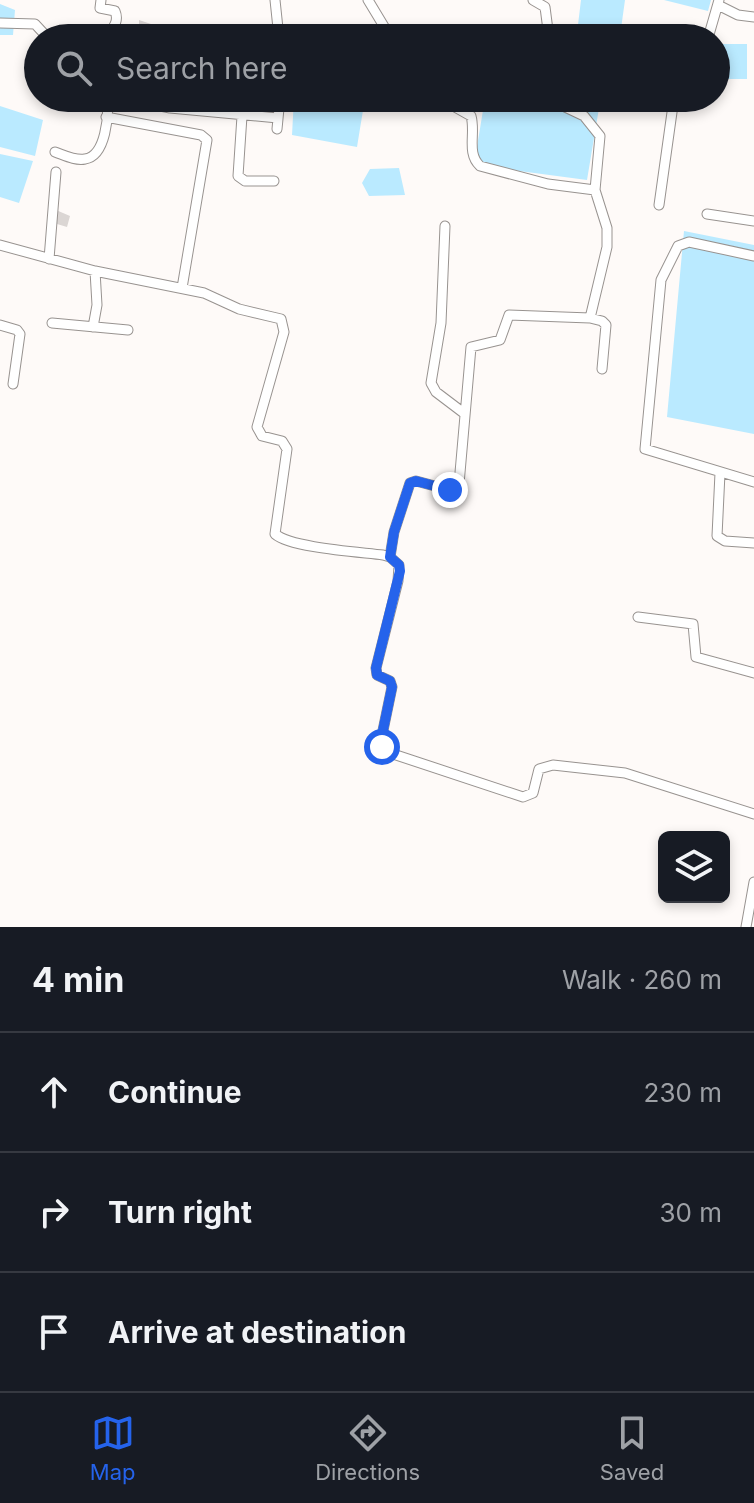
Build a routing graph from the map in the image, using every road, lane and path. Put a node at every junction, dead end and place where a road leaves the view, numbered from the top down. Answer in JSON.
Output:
{"nodes":[{"id":1,"x":101,"y":0,"type":"edge"},
{"id":2,"x":275,"y":0,"type":"edge"},
{"id":3,"x":368,"y":0,"type":"edge"},
{"id":4,"x":533,"y":0,"type":"edge"},
{"id":5,"x":719,"y":2,"type":"edge"},
{"id":6,"x":754,"y":17,"type":"edge"},
{"id":7,"x":0,"y":23,"type":"edge"},
{"id":8,"x":35,"y":24,"type":"edge"},
{"id":9,"x":115,"y":24,"type":"edge"},
{"id":10,"x":278,"y":24,"type":"edge"},
{"id":11,"x":383,"y":24,"type":"edge"},
{"id":12,"x":547,"y":24,"type":"edge"},
{"id":13,"x":712,"y":24,"type":"edge"},
{"id":14,"x":106,"y":112,"type":"edge"},
{"id":15,"x":206,"y":112,"type":"edge"},
{"id":16,"x":279,"y":112,"type":"edge"},
{"id":17,"x":464,"y":112,"type":"edge"},
{"id":18,"x":576,"y":112,"type":"edge"},
{"id":19,"x":672,"y":112,"type":"edge"},
{"id":20,"x":242,"y":116,"type":"junction"},
{"id":21,"x":106,"y":117,"type":"junction"},
{"id":22,"x":278,"y":118,"type":"junction"},
{"id":23,"x":277,"y":129,"type":"dead end"},
{"id":24,"x":55,"y":152,"type":"dead end"},
{"id":25,"x":56,"y":172,"type":"dead end"},
{"id":26,"x":274,"y":181,"type":"dead end"},
{"id":27,"x":595,"y":190,"type":"junction"},
{"id":28,"x":659,"y":205,"type":"dead end"},
{"id":29,"x":707,"y":214,"type":"dead end"},
{"id":30,"x":754,"y":221,"type":"edge"},
{"id":31,"x":445,"y":226,"type":"dead end"},
{"id":32,"x":0,"y":245,"type":"edge"},
{"id":33,"x":754,"y":256,"type":"edge"},
{"id":34,"x":49,"y":259,"type":"junction"},
{"id":35,"x":95,"y":271,"type":"junction"},
{"id":36,"x":182,"y":288,"type":"junction"},
{"id":37,"x":590,"y":318,"type":"junction"},
{"id":38,"x":52,"y":323,"type":"dead end"},
{"id":39,"x":0,"y":325,"type":"edge"},
{"id":40,"x":93,"y":327,"type":"junction"},
{"id":41,"x":128,"y":330,"type":"dead end"},
{"id":42,"x":602,"y":369,"type":"dead end"},
{"id":43,"x":13,"y":384,"type":"dead end"},
{"id":44,"x":465,"y":414,"type":"junction"},
{"id":45,"x":720,"y":473,"type":"junction"},
{"id":46,"x":754,"y":482,"type":"edge"},
{"id":47,"x":754,"y":543,"type":"edge"},
{"id":48,"x":390,"y":557,"type":"junction"},
{"id":49,"x":638,"y":617,"type":"dead end"},
{"id":50,"x":754,"y":673,"type":"edge"},
{"id":51,"x":754,"y":814,"type":"edge"},
{"id":52,"x":754,"y":882,"type":"edge"},
{"id":53,"x":746,"y":927,"type":"edge"}],
"edges":[{"from":1,"to":9,"type":"street"},
{"from":2,"to":10,"type":"street"},
{"from":3,"to":11,"type":"street"},
{"from":4,"to":12,"type":"street"},
{"from":5,"to":6,"type":"street"},
{"from":5,"to":13,"type":"street"},
{"from":7,"to":8,"type":"street"},
{"from":14,"to":21,"type":"street"},
{"from":15,"to":20,"type":"street"},
{"from":16,"to":22,"type":"street"},
{"from":17,"to":27,"type":"street"},
{"from":18,"to":27,"type":"street"},
{"from":19,"to":28,"type":"street"},
{"from":20,"to":22,"type":"street"},
{"from":20,"to":26,"type":"street"},
{"from":21,"to":24,"type":"street"},
{"from":21,"to":36,"type":"street"},
{"from":22,"to":23,"type":"street"},
{"from":25,"to":34,"type":"street"},
{"from":27,"to":37,"type":"street"},
{"from":29,"to":30,"type":"street"},
{"from":31,"to":44,"type":"street"},
{"from":32,"to":34,"type":"street"},
{"from":33,"to":45,"type":"street"},
{"from":34,"to":35,"type":"street"},
{"from":35,"to":36,"type":"street"},
{"from":35,"to":40,"type":"street"},
{"from":36,"to":48,"type":"street"},
{"from":37,"to":42,"type":"street"},
{"from":37,"to":44,"type":"street"},
{"from":38,"to":40,"type":"street"},
{"from":39,"to":43,"type":"street"},
{"from":40,"to":41,"type":"street"},
{"from":44,"to":48,"type":"street"},
{"from":45,"to":46,"type":"street"},
{"from":45,"to":47,"type":"street"},
{"from":48,"to":51,"type":"street"},
{"from":49,"to":50,"type":"street"},
{"from":52,"to":53,"type":"street"}]}
